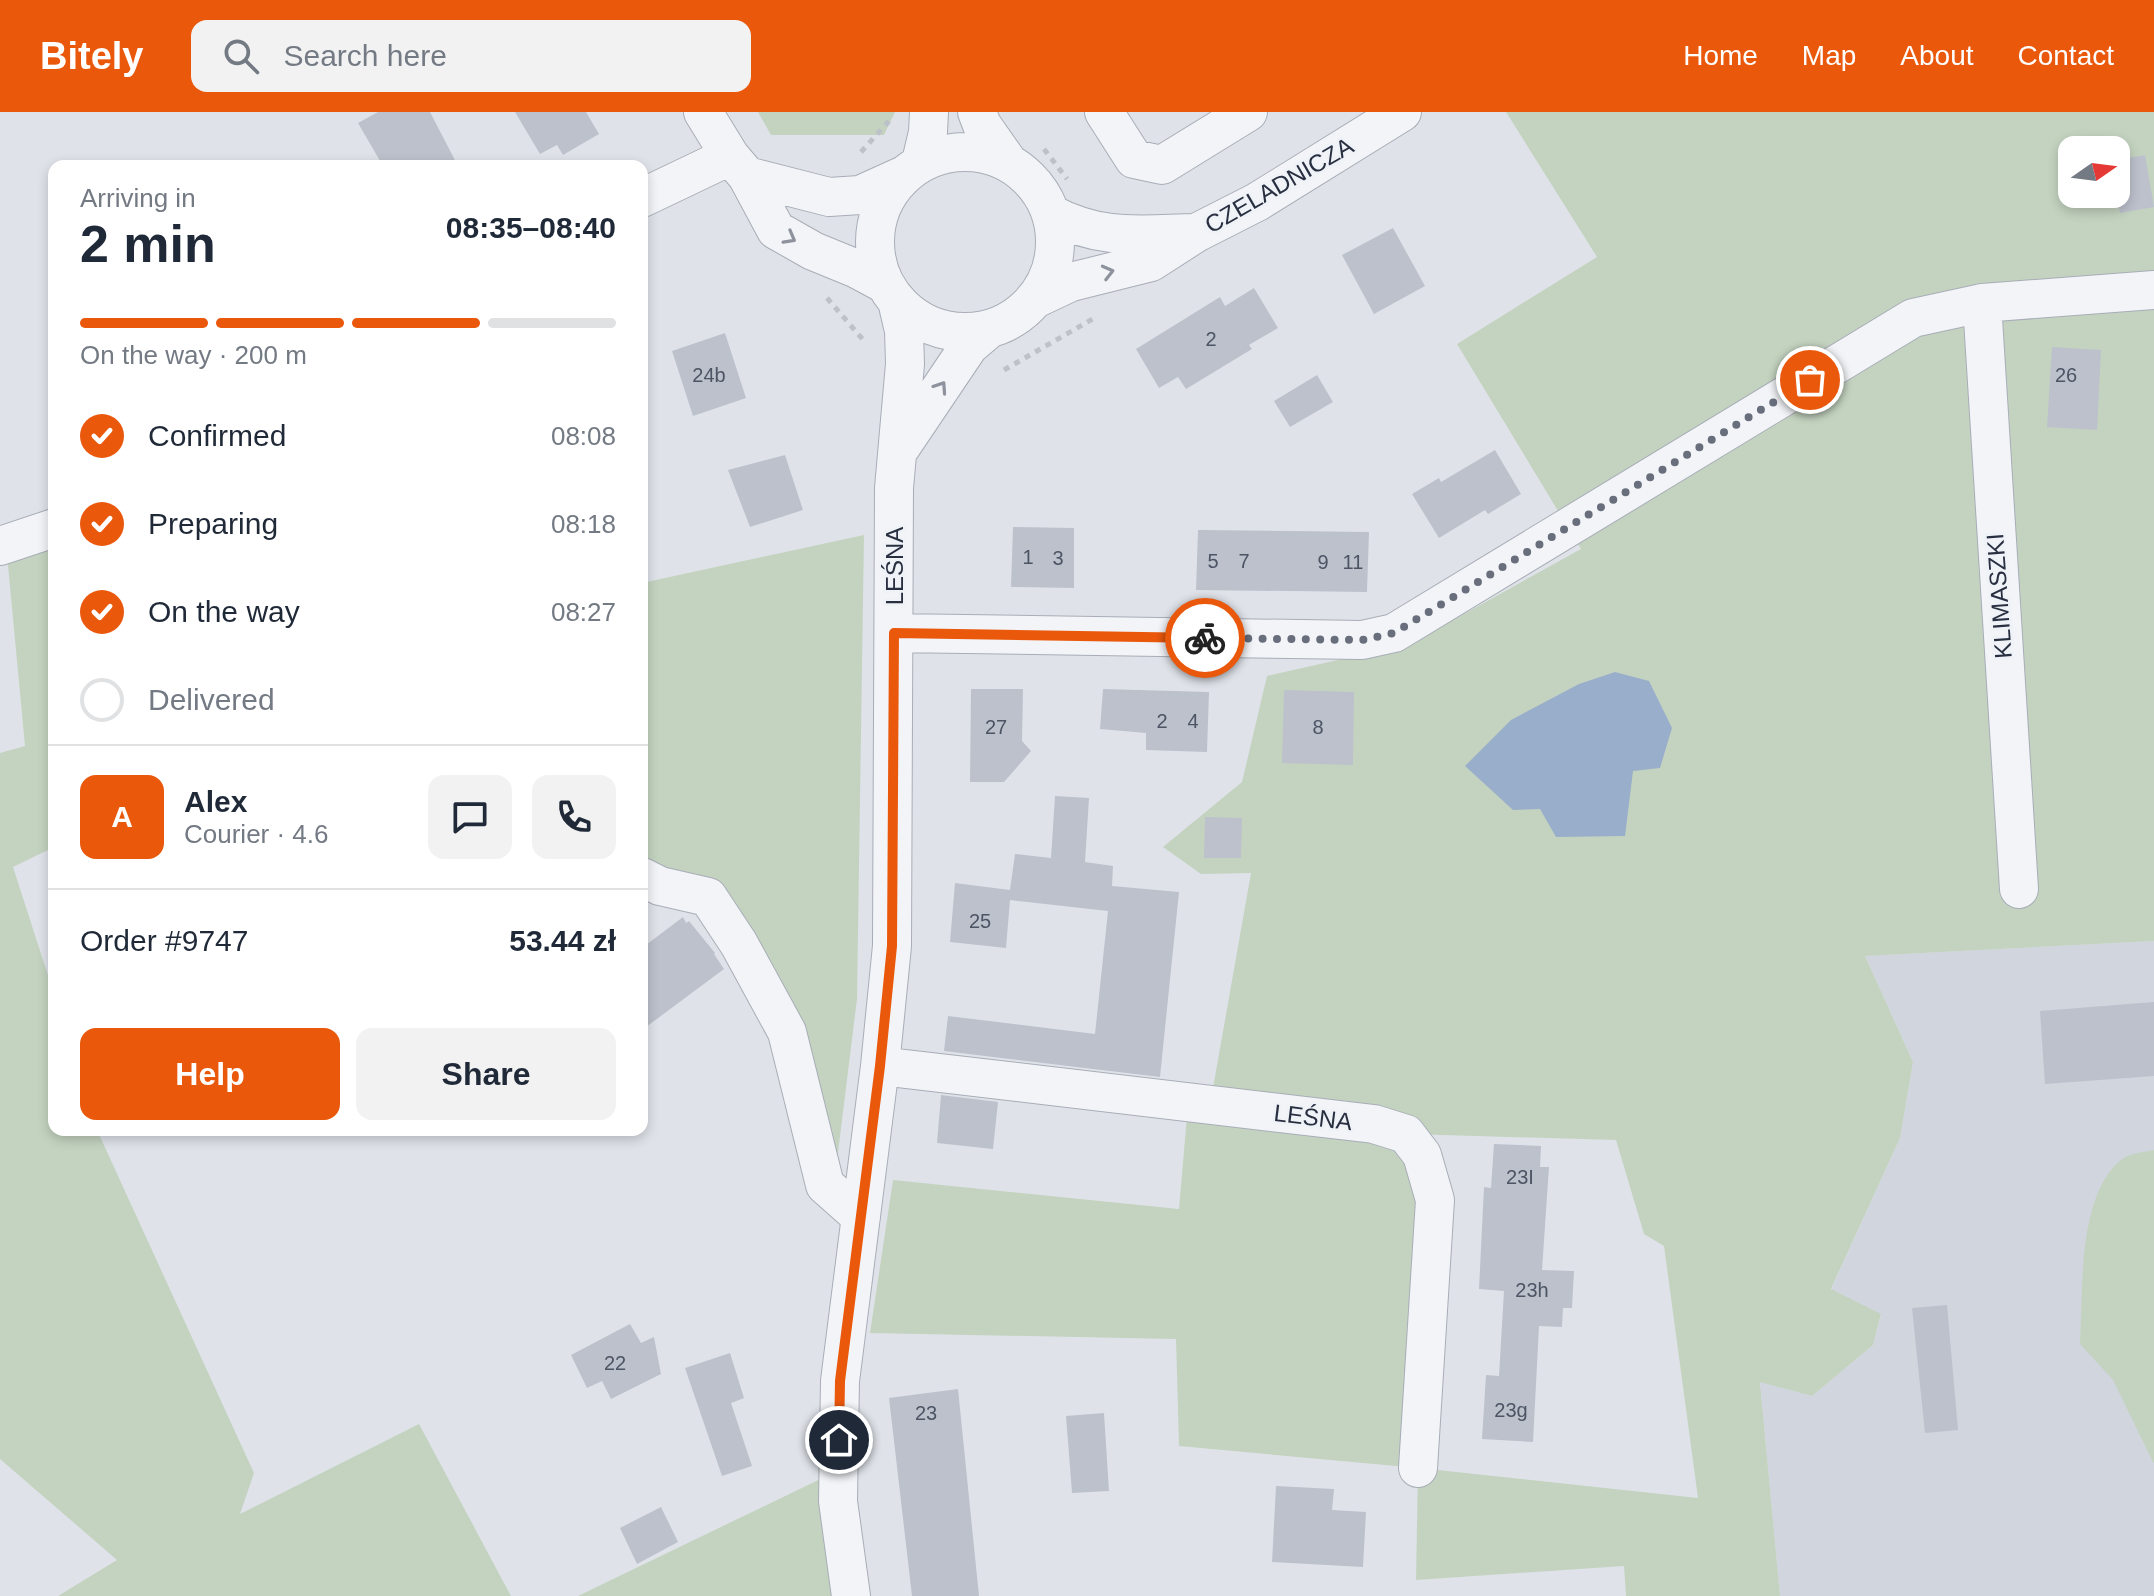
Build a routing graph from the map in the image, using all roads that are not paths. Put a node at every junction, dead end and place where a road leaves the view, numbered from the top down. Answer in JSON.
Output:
{"nodes":[{"id":1,"x":703,"y":112,"type":"edge"},
{"id":2,"x":929,"y":112,"type":"edge"},
{"id":3,"x":977,"y":112,"type":"edge"},
{"id":4,"x":1104,"y":112,"type":"edge"},
{"id":5,"x":1248,"y":112,"type":"edge"},
{"id":6,"x":1402,"y":112,"type":"edge"},
{"id":7,"x":1008,"y":162,"type":"junction"},
{"id":8,"x":738,"y":166,"type":"junction"},
{"id":9,"x":911,"y":169,"type":"junction"},
{"id":10,"x":648,"y":196,"type":"edge"},
{"id":11,"x":1051,"y":214,"type":"junction"},
{"id":12,"x":1196,"y":233,"type":"junction"},
{"id":13,"x":2154,"y":290,"type":"edge"},
{"id":14,"x":891,"y":292,"type":"junction"},
{"id":15,"x":1035,"y":299,"type":"junction"},
{"id":16,"x":1982,"y":303,"type":"junction"},
{"id":17,"x":989,"y":329,"type":"junction"},
{"id":18,"x":899,"y":449,"type":"junction"},
{"id":19,"x":48,"y":530,"type":"edge"},
{"id":20,"x":0,"y":546,"type":"edge"},
{"id":21,"x":894,"y":633,"type":"junction"},
{"id":22,"x":648,"y":880,"type":"edge"},
{"id":23,"x":2019,"y":889,"type":"dead end"},
{"id":24,"x":880,"y":1066,"type":"junction"},
{"id":25,"x":861,"y":1217,"type":"junction"},
{"id":26,"x":1418,"y":1468,"type":"dead end"},
{"id":27,"x":851,"y":1596,"type":"edge"}],
"edges":[{"from":1,"to":8,"type":"street"},
{"from":2,"to":9,"type":"street"},
{"from":3,"to":7,"type":"street"},
{"from":4,"to":5,"type":"street"},
{"from":6,"to":12,"type":"street","name":"CZELADNICZA"},
{"from":7,"to":9,"type":"street"},
{"from":7,"to":11,"type":"street"},
{"from":8,"to":9,"type":"street"},
{"from":8,"to":10,"type":"street"},
{"from":8,"to":14,"type":"street","one_way":true},
{"from":9,"to":14,"type":"street"},
{"from":11,"to":12,"type":"street","name":"CZELADNICZA"},
{"from":11,"to":15,"type":"street"},
{"from":15,"to":12,"type":"street","name":"CZELADNICZA","one_way":true},
{"from":13,"to":16,"type":"street"},
{"from":14,"to":17,"type":"street"},
{"from":14,"to":18,"type":"street","name":"LEŚNA"},
{"from":15,"to":17,"type":"street"},
{"from":16,"to":21,"type":"street"},
{"from":16,"to":23,"type":"street","name":"KLIMASZKI"},
{"from":18,"to":17,"type":"street","name":"LEŚNA","one_way":true},
{"from":18,"to":21,"type":"street","name":"LEŚNA"},
{"from":19,"to":20,"type":"street"},
{"from":21,"to":24,"type":"street","name":"LEŚNA"},
{"from":22,"to":25,"type":"street"},
{"from":24,"to":25,"type":"street","name":"LEŚNA"},
{"from":24,"to":26,"type":"street","name":"LEŚNA"},
{"from":25,"to":27,"type":"street","name":"LEŚNA"}]}
